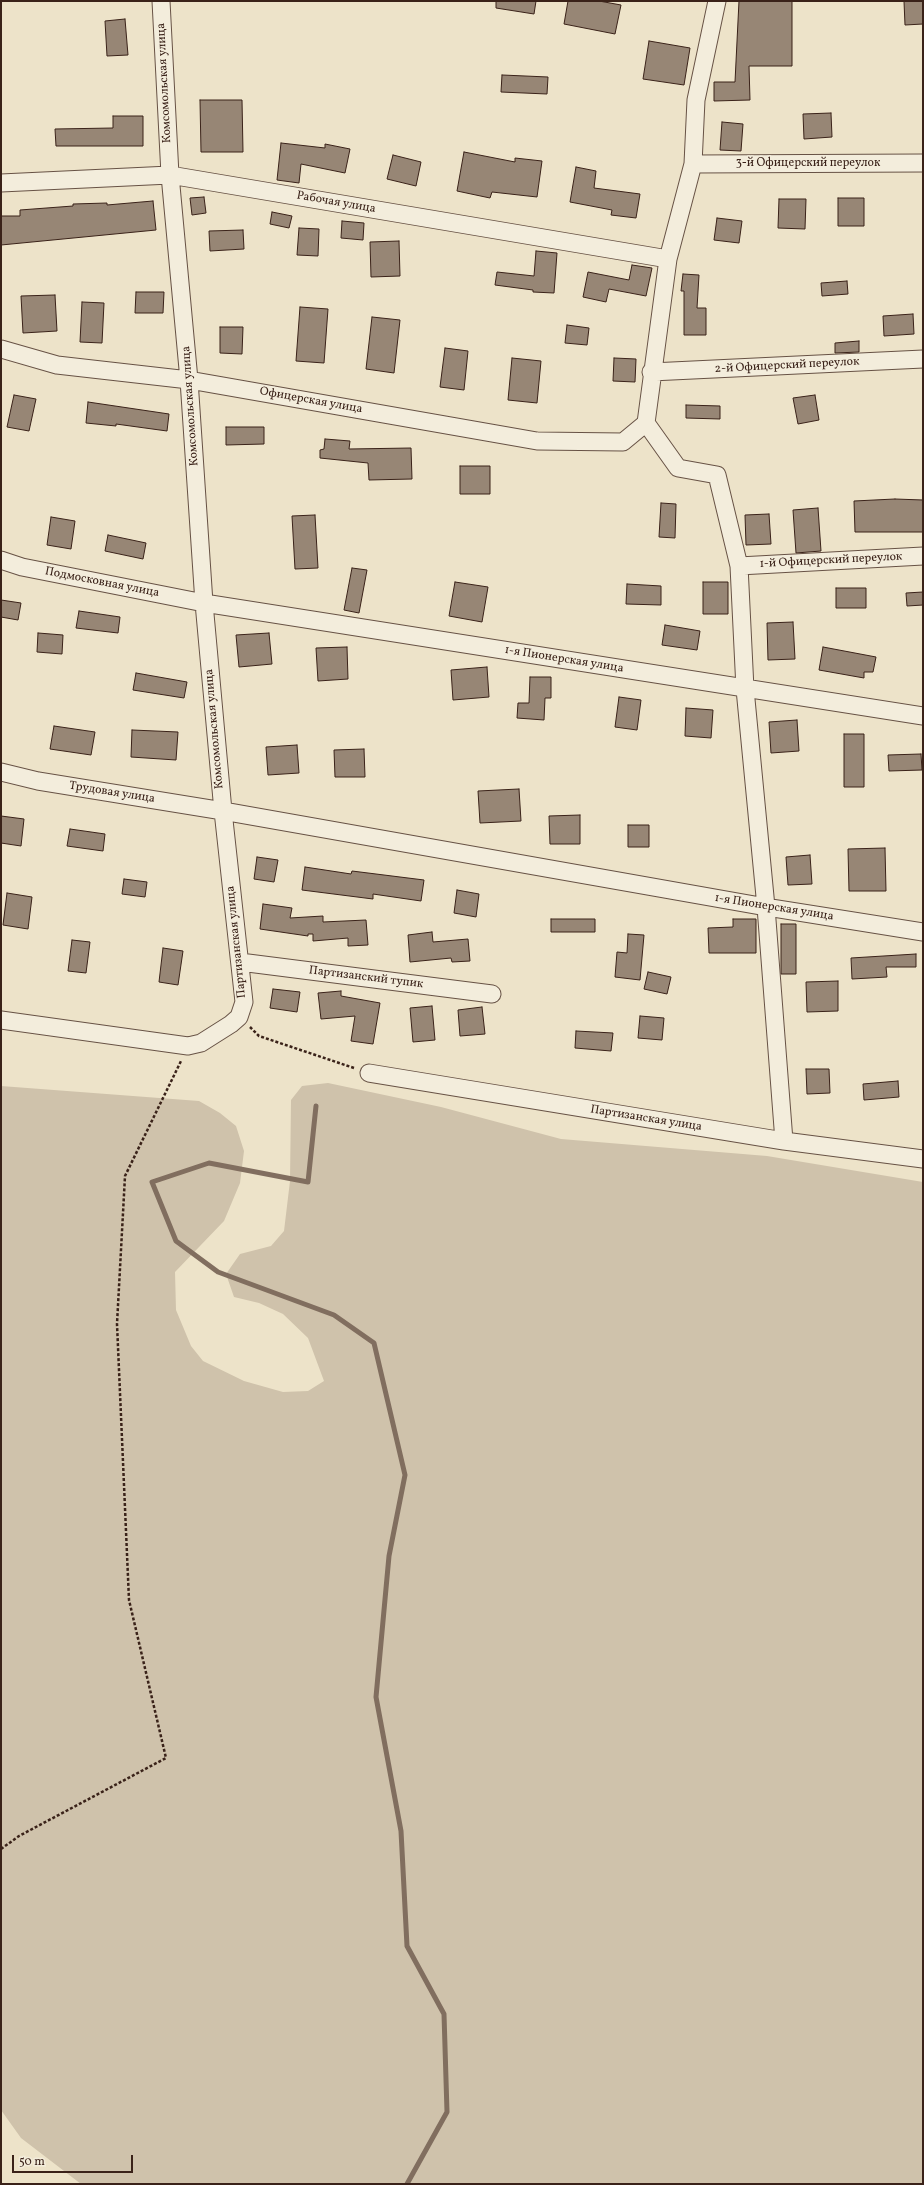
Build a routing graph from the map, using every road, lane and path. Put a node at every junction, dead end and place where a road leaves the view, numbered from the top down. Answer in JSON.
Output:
{"nodes":[{"id":1,"x":161,"y":1,"type":"edge"},
{"id":2,"x":717,"y":1,"type":"edge"},
{"id":3,"x":923,"y":163,"type":"edge"},
{"id":4,"x":693,"y":164,"type":"junction"},
{"id":5,"x":170,"y":174,"type":"junction"},
{"id":6,"x":1,"y":183,"type":"edge"},
{"id":7,"x":668,"y":259,"type":"junction"},
{"id":8,"x":1,"y":349,"type":"edge"},
{"id":9,"x":923,"y":359,"type":"edge"},
{"id":10,"x":651,"y":372,"type":"junction"},
{"id":11,"x":190,"y":380,"type":"junction"},
{"id":12,"x":646,"y":423,"type":"junction"},
{"id":13,"x":923,"y":556,"type":"edge"},
{"id":14,"x":1,"y":560,"type":"edge"},
{"id":15,"x":739,"y":566,"type":"junction"},
{"id":16,"x":204,"y":603,"type":"junction"},
{"id":17,"x":745,"y":688,"type":"junction"},
{"id":18,"x":923,"y":716,"type":"edge"},
{"id":19,"x":1,"y":772,"type":"edge"},
{"id":20,"x":223,"y":811,"type":"junction"},
{"id":21,"x":766,"y":907,"type":"junction"},
{"id":22,"x":923,"y":932,"type":"edge"},
{"id":23,"x":240,"y":962,"type":"junction"},
{"id":24,"x":492,"y":994,"type":"dead end"},
{"id":25,"x":240,"y":1016,"type":"junction"},
{"id":26,"x":1,"y":1020,"type":"edge"},
{"id":27,"x":188,"y":1046,"type":"junction"},
{"id":28,"x":369,"y":1073,"type":"joint"},
{"id":29,"x":784,"y":1141,"type":"junction"},
{"id":30,"x":923,"y":1159,"type":"edge"},
{"id":31,"x":1,"y":1849,"type":"edge"}],
"edges":[{"from":1,"to":5,"type":"street","name":"Комсомольская улица"},
{"from":2,"to":4,"type":"street"},
{"from":3,"to":4,"type":"street","name":"3-й Офицерский переулок"},
{"from":4,"to":7,"type":"street"},
{"from":5,"to":6,"type":"street","name":"Рабочая улица"},
{"from":5,"to":7,"type":"street","name":"Рабочая улица"},
{"from":5,"to":11,"type":"street","name":"Комсомольская улица"},
{"from":7,"to":10,"type":"street"},
{"from":8,"to":11,"type":"street","name":"Офицерская улица"},
{"from":9,"to":10,"type":"street","name":"2-й Офицерский переулок"},
{"from":10,"to":12,"type":"street"},
{"from":11,"to":12,"type":"street","name":"Офицерская улица"},
{"from":11,"to":16,"type":"street","name":"Комсомольская улица"},
{"from":12,"to":15,"type":"street"},
{"from":13,"to":15,"type":"street","name":"1-й Офицерский переулок"},
{"from":14,"to":16,"type":"street","name":"Подмосковная улица"},
{"from":15,"to":17,"type":"street"},
{"from":16,"to":17,"type":"street","name":"1-я Пионерская улица"},
{"from":16,"to":20,"type":"street","name":"Комсомольская улица"},
{"from":17,"to":18,"type":"street","name":"1-я Пионерская улица"},
{"from":17,"to":21,"type":"street"},
{"from":19,"to":20,"type":"street","name":"Трудовая улица"},
{"from":20,"to":21,"type":"street","name":"1-я Пионерская улица"},
{"from":20,"to":23,"type":"street","name":"Партизанская улица"},
{"from":21,"to":22,"type":"street","name":"1-я Пионерская улица"},
{"from":21,"to":29,"type":"street"},
{"from":23,"to":24,"type":"street","name":"Партизанский тупик"},
{"from":23,"to":25,"type":"street","name":"Партизанская улица"},
{"from":25,"to":27,"type":"street","name":"Партизанская улица"},
{"from":25,"to":28,"type":"path"},
{"from":26,"to":27,"type":"street","name":"Партизанская улица"},
{"from":27,"to":31,"type":"path"},
{"from":28,"to":29,"type":"street","name":"Партизанская улица"},
{"from":29,"to":30,"type":"street","name":"Партизанская улица"}]}
